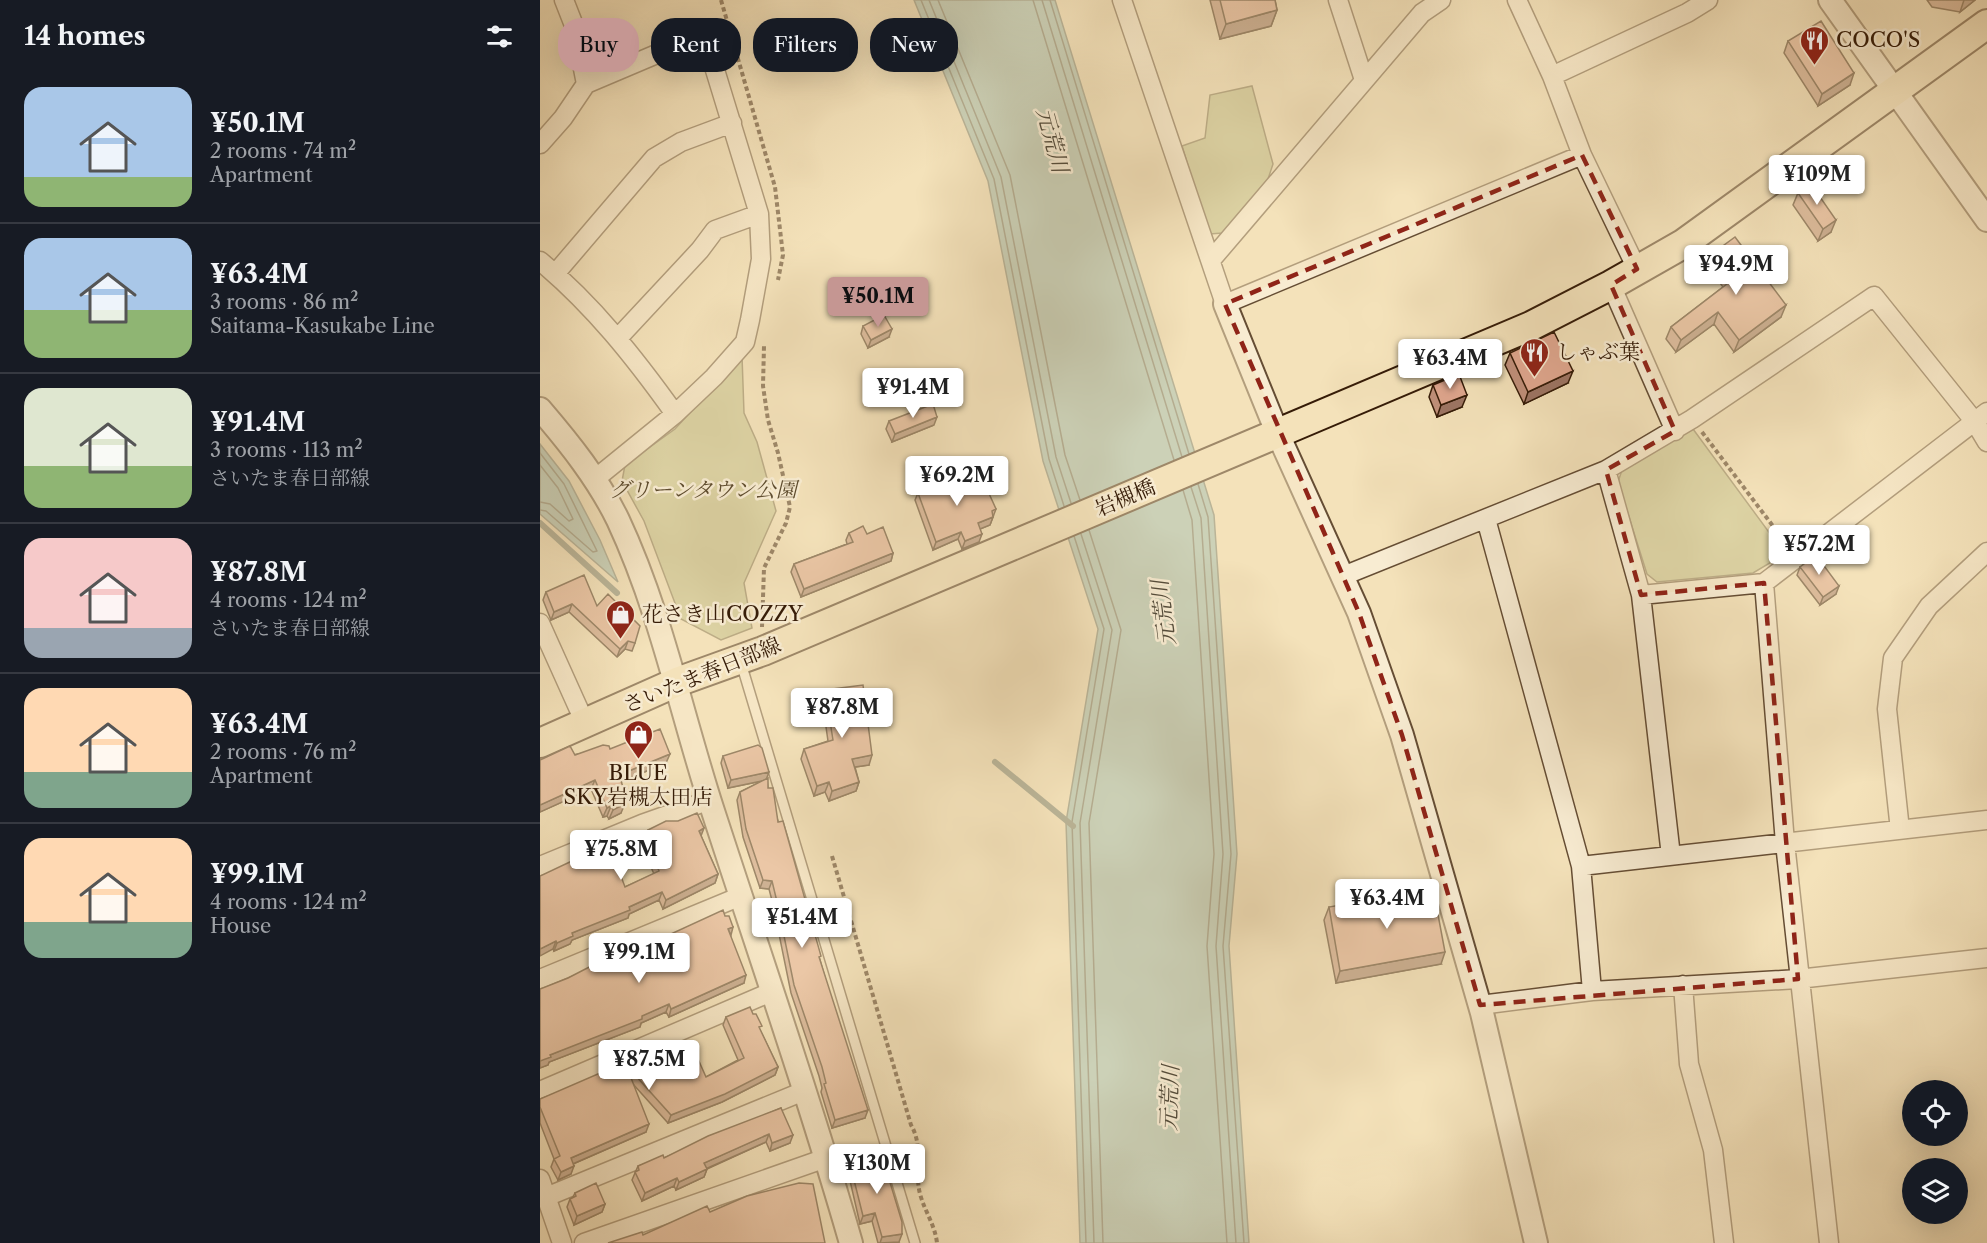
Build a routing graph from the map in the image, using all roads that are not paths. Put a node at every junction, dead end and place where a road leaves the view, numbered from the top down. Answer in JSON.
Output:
{"nodes":[{"id":1,"x":564,"y":0,"type":"edge"},
{"id":2,"x":1122,"y":0,"type":"edge"},
{"id":3,"x":1338,"y":0,"type":"edge"},
{"id":4,"x":1441,"y":0,"type":"edge"},
{"id":5,"x":1517,"y":0,"type":"edge"},
{"id":6,"x":1708,"y":0,"type":"edge"},
{"id":7,"x":1830,"y":0,"type":"edge"},
{"id":8,"x":1683,"y":6,"type":"edge"},
{"id":9,"x":1987,"y":24,"type":"edge"},
{"id":10,"x":1552,"y":76,"type":"junction"},
{"id":11,"x":1364,"y":80,"type":"junction"},
{"id":12,"x":586,"y":84,"type":"junction"},
{"id":13,"x":1895,"y":91,"type":"junction"},
{"id":14,"x":732,"y":123,"type":"junction"},
{"id":15,"x":540,"y":144,"type":"edge"},
{"id":16,"x":1582,"y":155,"type":"junction"},
{"id":17,"x":759,"y":214,"type":"junction"},
{"id":18,"x":1987,"y":220,"type":"edge"},
{"id":19,"x":1212,"y":259,"type":"junction"},
{"id":20,"x":540,"y":261,"type":"edge"},
{"id":21,"x":1637,"y":269,"type":"junction"},
{"id":22,"x":555,"y":274,"type":"junction"},
{"id":23,"x":1611,"y":285,"type":"junction"},
{"id":24,"x":1225,"y":304,"type":"junction"},
{"id":25,"x":618,"y":338,"type":"junction"},
{"id":26,"x":540,"y":409,"type":"edge"},
{"id":27,"x":675,"y":414,"type":"junction"},
{"id":28,"x":1981,"y":417,"type":"edge"},
{"id":29,"x":1675,"y":431,"type":"junction"},
{"id":30,"x":1265,"y":438,"type":"junction"},
{"id":31,"x":1987,"y":442,"type":"edge"},
{"id":32,"x":1606,"y":470,"type":"junction"},
{"id":33,"x":595,"y":479,"type":"junction"},
{"id":34,"x":1486,"y":519,"type":"junction"},
{"id":35,"x":996,"y":552,"type":"joint"},
{"id":36,"x":1987,"y":552,"type":"edge"},
{"id":37,"x":1342,"y":576,"type":"junction"},
{"id":38,"x":1764,"y":583,"type":"junction"},
{"id":39,"x":1641,"y":595,"type":"junction"},
{"id":40,"x":540,"y":622,"type":"edge"},
{"id":41,"x":740,"y":661,"type":"junction"},
{"id":42,"x":677,"y":682,"type":"junction"},
{"id":43,"x":585,"y":723,"type":"junction"},
{"id":44,"x":540,"y":742,"type":"edge"},
{"id":45,"x":710,"y":800,"type":"junction"},
{"id":46,"x":1987,"y":820,"type":"edge"},
{"id":47,"x":1900,"y":830,"type":"junction"},
{"id":48,"x":1785,"y":843,"type":"junction"},
{"id":49,"x":1671,"y":856,"type":"junction"},
{"id":50,"x":540,"y":866,"type":"edge"},
{"id":51,"x":1581,"y":866,"type":"junction"},
{"id":52,"x":741,"y":896,"type":"junction"},
{"id":53,"x":1987,"y":958,"type":"edge"},
{"id":54,"x":540,"y":979,"type":"edge"},
{"id":55,"x":1798,"y":979,"type":"junction"},
{"id":56,"x":1683,"y":985,"type":"junction"},
{"id":57,"x":1592,"y":991,"type":"junction"},
{"id":58,"x":771,"y":992,"type":"junction"},
{"id":59,"x":1480,"y":1005,"type":"junction"},
{"id":60,"x":540,"y":1091,"type":"edge"},
{"id":61,"x":804,"y":1091,"type":"junction"},
{"id":62,"x":826,"y":1158,"type":"junction"},
{"id":63,"x":540,"y":1179,"type":"edge"},
{"id":64,"x":546,"y":1197,"type":"junction"},
{"id":65,"x":562,"y":1243,"type":"edge"},
{"id":66,"x":584,"y":1243,"type":"edge"},
{"id":67,"x":851,"y":1243,"type":"edge"},
{"id":68,"x":915,"y":1243,"type":"edge"},
{"id":69,"x":1536,"y":1243,"type":"edge"},
{"id":70,"x":1724,"y":1243,"type":"edge"},
{"id":71,"x":1829,"y":1243,"type":"edge"}],
"edges":[{"from":1,"to":12,"type":"street"},
{"from":2,"to":19,"type":"street"},
{"from":3,"to":11,"type":"street"},
{"from":4,"to":11,"type":"street"},
{"from":5,"to":10,"type":"street"},
{"from":6,"to":8,"type":"street"},
{"from":7,"to":13,"type":"street"},
{"from":8,"to":10,"type":"street"},
{"from":9,"to":13,"type":"main road","name":"岩槻橋"},
{"from":10,"to":16,"type":"street"},
{"from":11,"to":19,"type":"street"},
{"from":12,"to":14,"type":"street"},
{"from":12,"to":15,"type":"street"},
{"from":13,"to":18,"type":"street"},
{"from":13,"to":21,"type":"main road","name":"岩槻橋"},
{"from":14,"to":17,"type":"street"},
{"from":14,"to":22,"type":"street"},
{"from":16,"to":21,"type":"street"},
{"from":16,"to":24,"type":"street"},
{"from":17,"to":25,"type":"street"},
{"from":17,"to":27,"type":"street"},
{"from":19,"to":24,"type":"street"},
{"from":20,"to":22,"type":"street"},
{"from":21,"to":23,"type":"main road","name":"岩槻橋"},
{"from":22,"to":25,"type":"street"},
{"from":23,"to":29,"type":"street"},
{"from":23,"to":30,"type":"main road","name":"岩槻橋"},
{"from":24,"to":30,"type":"street"},
{"from":25,"to":27,"type":"street"},
{"from":26,"to":33,"type":"street"},
{"from":27,"to":33,"type":"street"},
{"from":28,"to":29,"type":"street"},
{"from":28,"to":31,"type":"street"},
{"from":28,"to":38,"type":"street"},
{"from":29,"to":32,"type":"street"},
{"from":30,"to":35,"type":"main road","name":"岩槻橋"},
{"from":30,"to":37,"type":"street"},
{"from":32,"to":34,"type":"street"},
{"from":32,"to":39,"type":"street"},
{"from":33,"to":42,"type":"street"},
{"from":34,"to":37,"type":"street"},
{"from":34,"to":51,"type":"street"},
{"from":35,"to":41,"type":"main road","name":"さいたま春日部線"},
{"from":36,"to":47,"type":"street"},
{"from":37,"to":59,"type":"street"},
{"from":38,"to":39,"type":"street"},
{"from":38,"to":48,"type":"street"},
{"from":39,"to":49,"type":"street"},
{"from":40,"to":43,"type":"street"},
{"from":41,"to":42,"type":"main road","name":"さいたま春日部線"},
{"from":41,"to":68,"type":"lane"},
{"from":42,"to":43,"type":"main road","name":"さいたま春日部線"},
{"from":42,"to":45,"type":"street"},
{"from":43,"to":44,"type":"main road","name":"さいたま春日部線"},
{"from":45,"to":50,"type":"street"},
{"from":45,"to":52,"type":"street"},
{"from":46,"to":47,"type":"street"},
{"from":47,"to":48,"type":"street"},
{"from":48,"to":49,"type":"street"},
{"from":48,"to":55,"type":"street"},
{"from":49,"to":51,"type":"street"},
{"from":51,"to":57,"type":"street"},
{"from":52,"to":54,"type":"street"},
{"from":52,"to":58,"type":"street"},
{"from":53,"to":55,"type":"street"},
{"from":55,"to":56,"type":"street"},
{"from":55,"to":71,"type":"street"},
{"from":56,"to":57,"type":"street"},
{"from":56,"to":70,"type":"street"},
{"from":57,"to":59,"type":"street"},
{"from":58,"to":60,"type":"street"},
{"from":58,"to":61,"type":"street"},
{"from":59,"to":69,"type":"street"},
{"from":61,"to":62,"type":"street"},
{"from":61,"to":64,"type":"street"},
{"from":62,"to":66,"type":"street"},
{"from":62,"to":67,"type":"street"},
{"from":63,"to":64,"type":"street"},
{"from":64,"to":65,"type":"street"}]}
